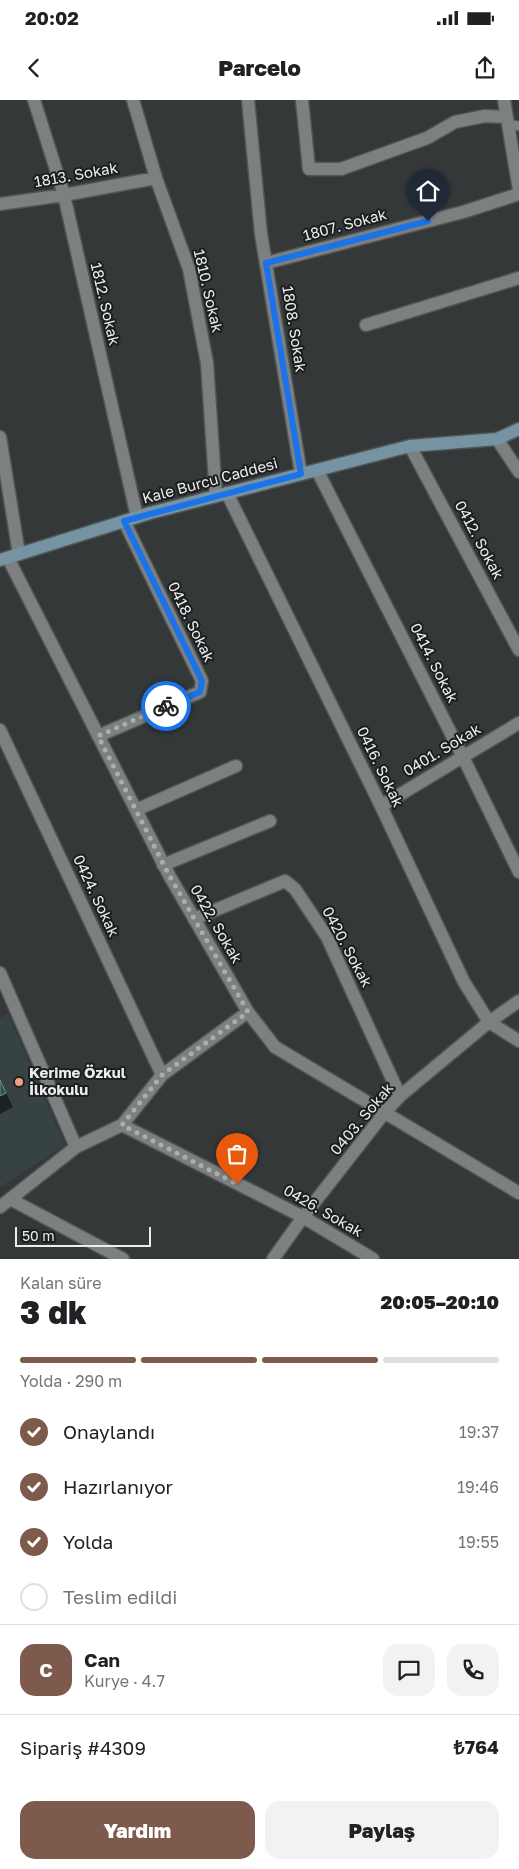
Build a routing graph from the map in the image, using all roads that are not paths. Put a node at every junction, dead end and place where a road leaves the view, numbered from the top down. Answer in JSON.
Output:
{"nodes":[{"id":1,"x":34,"y":100,"type":"edge"},
{"id":2,"x":133,"y":100,"type":"edge"},
{"id":3,"x":248,"y":100,"type":"edge"},
{"id":4,"x":302,"y":100,"type":"edge"},
{"id":5,"x":504,"y":100,"type":"edge"},
{"id":6,"x":511,"y":122,"type":"edge"},
{"id":7,"x":156,"y":178,"type":"junction"},
{"id":8,"x":519,"y":190,"type":"edge"},
{"id":9,"x":519,"y":194,"type":"edge"},
{"id":10,"x":64,"y":195,"type":"junction"},
{"id":11,"x":0,"y":204,"type":"edge"},
{"id":12,"x":266,"y":263,"type":"junction"},
{"id":13,"x":519,"y":278,"type":"edge"},
{"id":14,"x":366,"y":325,"type":"dead end"},
{"id":15,"x":519,"y":429,"type":"edge"},
{"id":16,"x":0,"y":437,"type":"edge"},
{"id":17,"x":496,"y":440,"type":"junction"},
{"id":18,"x":410,"y":446,"type":"junction"},
{"id":19,"x":317,"y":470,"type":"junction"},
{"id":20,"x":519,"y":472,"type":"edge"},
{"id":21,"x":301,"y":474,"type":"junction"},
{"id":22,"x":222,"y":494,"type":"junction"},
{"id":23,"x":137,"y":517,"type":"junction"},
{"id":24,"x":124,"y":521,"type":"junction"},
{"id":25,"x":9,"y":558,"type":"edge"},
{"id":26,"x":519,"y":650,"type":"edge"},
{"id":27,"x":519,"y":723,"type":"edge"},
{"id":28,"x":0,"y":730,"type":"edge"},
{"id":29,"x":98,"y":736,"type":"junction"},
{"id":30,"x":463,"y":757,"type":"junction"},
{"id":31,"x":236,"y":766,"type":"dead end"},
{"id":32,"x":381,"y":806,"type":"junction"},
{"id":33,"x":136,"y":810,"type":"junction"},
{"id":34,"x":270,"y":821,"type":"dead end"},
{"id":35,"x":163,"y":865,"type":"junction"},
{"id":36,"x":519,"y":872,"type":"edge"},
{"id":37,"x":194,"y":919,"type":"junction"},
{"id":38,"x":0,"y":973,"type":"edge"},
{"id":39,"x":519,"y":1001,"type":"edge"},
{"id":40,"x":248,"y":1012,"type":"junction"},
{"id":41,"x":489,"y":1022,"type":"junction"},
{"id":42,"x":519,"y":1041,"type":"edge"},
{"id":43,"x":162,"y":1075,"type":"junction"},
{"id":44,"x":400,"y":1096,"type":"junction"},
{"id":45,"x":385,"y":1112,"type":"junction"},
{"id":46,"x":122,"y":1125,"type":"junction"},
{"id":47,"x":76,"y":1147,"type":"junction"},
{"id":48,"x":519,"y":1193,"type":"edge"},
{"id":49,"x":10,"y":1198,"type":"junction"},
{"id":50,"x":0,"y":1207,"type":"edge"},
{"id":51,"x":303,"y":1217,"type":"junction"},
{"id":52,"x":124,"y":1259,"type":"edge"},
{"id":53,"x":273,"y":1259,"type":"edge"},
{"id":54,"x":373,"y":1259,"type":"edge"}],
"edges":[{"from":1,"to":10,"type":"street","name":"1812. Sokak"},
{"from":2,"to":7,"type":"street","name":"1810. Sokak"},
{"from":3,"to":12,"type":"street","name":"1808. Sokak"},
{"from":4,"to":6,"type":"street"},
{"from":5,"to":6,"type":"street"},
{"from":6,"to":8,"type":"street"},
{"from":7,"to":10,"type":"street","name":"1813. Sokak"},
{"from":7,"to":22,"type":"street","name":"1810. Sokak"},
{"from":9,"to":12,"type":"street","name":"1807. Sokak"},
{"from":10,"to":11,"type":"street","name":"1813. Sokak"},
{"from":10,"to":23,"type":"street","name":"1812. Sokak"},
{"from":12,"to":21,"type":"street","name":"1808. Sokak"},
{"from":13,"to":14,"type":"street"},
{"from":15,"to":17,"type":"street","name":"Kale Burcu Caddesi"},
{"from":16,"to":25,"type":"street","name":"0422. Sokak"},
{"from":17,"to":18,"type":"street","name":"Kale Burcu Caddesi"},
{"from":17,"to":20,"type":"street"},
{"from":18,"to":19,"type":"street","name":"Kale Burcu Caddesi"},
{"from":18,"to":26,"type":"street","name":"0412. Sokak"},
{"from":19,"to":21,"type":"street","name":"Kale Burcu Caddesi"},
{"from":19,"to":30,"type":"street","name":"0414. Sokak"},
{"from":21,"to":22,"type":"street","name":"Kale Burcu Caddesi"},
{"from":22,"to":23,"type":"street","name":"Kale Burcu Caddesi"},
{"from":22,"to":32,"type":"street","name":"0416. Sokak"},
{"from":23,"to":24,"type":"street","name":"Kale Burcu Caddesi"},
{"from":24,"to":25,"type":"street","name":"Kale Burcu Caddesi"},
{"from":24,"to":29,"type":"street","name":"0418. Sokak"},
{"from":25,"to":29,"type":"street","name":"0422. Sokak"},
{"from":27,"to":30,"type":"street","name":"0401. Sokak"},
{"from":28,"to":43,"type":"street","name":"0424. Sokak"},
{"from":29,"to":33,"type":"street","name":"0422. Sokak"},
{"from":30,"to":32,"type":"street","name":"0401. Sokak"},
{"from":30,"to":36,"type":"street","name":"0414. Sokak"},
{"from":31,"to":33,"type":"street"},
{"from":32,"to":41,"type":"street","name":"0416. Sokak"},
{"from":33,"to":35,"type":"street","name":"0422. Sokak"},
{"from":34,"to":35,"type":"street"},
{"from":35,"to":37,"type":"street","name":"0422. Sokak"},
{"from":37,"to":40,"type":"street","name":"0422. Sokak"},
{"from":37,"to":44,"type":"street","name":"0420. Sokak"},
{"from":38,"to":47,"type":"street"},
{"from":39,"to":41,"type":"street","name":"0403. Sokak"},
{"from":40,"to":43,"type":"street"},
{"from":40,"to":45,"type":"street","name":"0422. Sokak"},
{"from":41,"to":42,"type":"street","name":"0416. Sokak"},
{"from":41,"to":44,"type":"street","name":"0403. Sokak"},
{"from":43,"to":46,"type":"street"},
{"from":44,"to":45,"type":"street","name":"0403. Sokak"},
{"from":45,"to":48,"type":"street","name":"0422. Sokak"},
{"from":45,"to":51,"type":"street","name":"0403. Sokak"},
{"from":46,"to":47,"type":"street"},
{"from":46,"to":51,"type":"street","name":"0426. Sokak"},
{"from":47,"to":49,"type":"street"},
{"from":49,"to":50,"type":"street"},
{"from":49,"to":52,"type":"street"},
{"from":51,"to":53,"type":"street","name":"0403. Sokak"},
{"from":51,"to":54,"type":"street","name":"0426. Sokak"}]}
